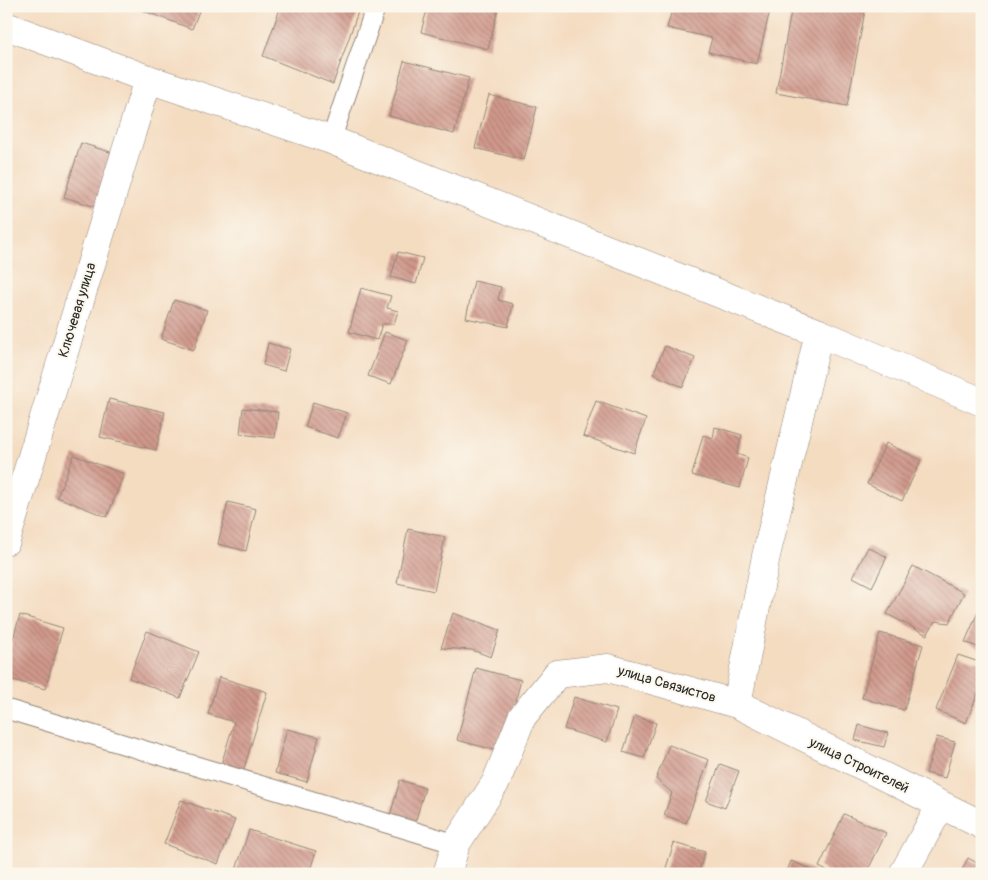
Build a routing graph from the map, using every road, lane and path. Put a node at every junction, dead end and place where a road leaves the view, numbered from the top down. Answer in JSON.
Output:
{"nodes":[{"id":1,"x":376,"y":6,"type":"edge"},
{"id":2,"x":6,"y":26,"type":"edge"},
{"id":3,"x":148,"y":79,"type":"junction"},
{"id":4,"x":331,"y":140,"type":"junction"},
{"id":5,"x":819,"y":333,"type":"junction"},
{"id":6,"x":982,"y":402,"type":"edge"},
{"id":7,"x":6,"y":541,"type":"edge"},
{"id":8,"x":737,"y":704,"type":"junction"},
{"id":9,"x":6,"y":709,"type":"edge"},
{"id":10,"x":941,"y":805,"type":"junction"},
{"id":11,"x":982,"y":825,"type":"edge"},
{"id":12,"x":456,"y":844,"type":"junction"},
{"id":13,"x":448,"y":874,"type":"edge"},
{"id":14,"x":904,"y":874,"type":"edge"}],
"edges":[{"from":1,"to":4,"type":"lane"},
{"from":2,"to":3,"type":"street"},
{"from":3,"to":4,"type":"street"},
{"from":3,"to":7,"type":"street","name":"Ключевая улица"},
{"from":4,"to":5,"type":"street"},
{"from":5,"to":6,"type":"street"},
{"from":5,"to":8,"type":"street"},
{"from":8,"to":10,"type":"street","name":"улица Строителей"},
{"from":8,"to":12,"type":"street","name":"улица Связистов"},
{"from":9,"to":12,"type":"lane"},
{"from":10,"to":11,"type":"street","name":"улица Строителей"},
{"from":10,"to":14,"type":"street"},
{"from":12,"to":13,"type":"street","name":"улица Связистов"}]}
